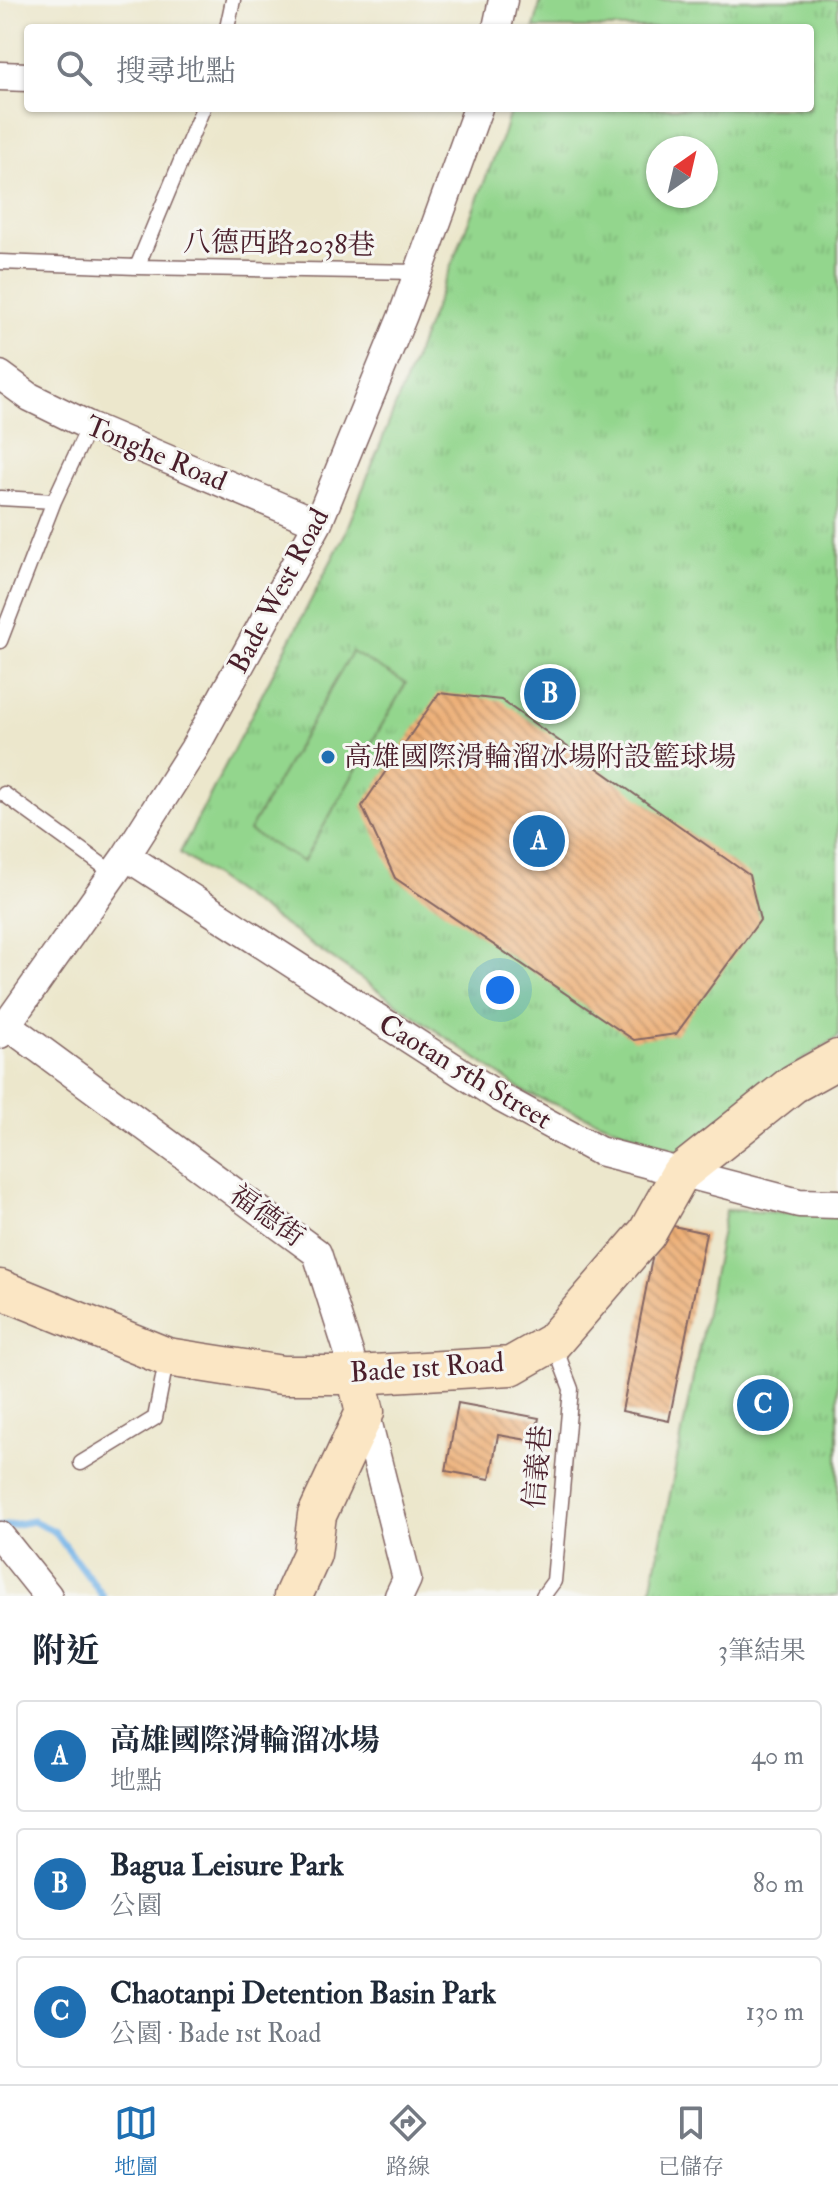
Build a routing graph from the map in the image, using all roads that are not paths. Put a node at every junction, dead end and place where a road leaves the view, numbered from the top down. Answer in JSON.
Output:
{"nodes":[{"id":1,"x":233,"y":0,"type":"edge"},
{"id":2,"x":503,"y":0,"type":"edge"},
{"id":3,"x":228,"y":24,"type":"edge"},
{"id":4,"x":498,"y":24,"type":"edge"},
{"id":5,"x":0,"y":76,"type":"edge"},
{"id":6,"x":24,"y":77,"type":"edge"},
{"id":7,"x":201,"y":112,"type":"edge"},
{"id":8,"x":477,"y":112,"type":"edge"},
{"id":9,"x":0,"y":262,"type":"edge"},
{"id":10,"x":137,"y":267,"type":"junction"},
{"id":11,"x":419,"y":272,"type":"junction"},
{"id":12,"x":0,"y":375,"type":"edge"},
{"id":13,"x":89,"y":426,"type":"junction"},
{"id":14,"x":0,"y":498,"type":"edge"},
{"id":15,"x":54,"y":501,"type":"junction"},
{"id":16,"x":318,"y":523,"type":"junction"},
{"id":17,"x":0,"y":641,"type":"edge"},
{"id":18,"x":4,"y":794,"type":"dead end"},
{"id":19,"x":120,"y":864,"type":"junction"},
{"id":20,"x":3,"y":1030,"type":"edge"},
{"id":21,"x":838,"y":1059,"type":"edge"},
{"id":22,"x":680,"y":1174,"type":"junction"},
{"id":23,"x":838,"y":1204,"type":"edge"},
{"id":24,"x":0,"y":1289,"type":"edge"},
{"id":25,"x":553,"y":1342,"type":"junction"},
{"id":26,"x":167,"y":1357,"type":"junction"},
{"id":27,"x":356,"y":1375,"type":"junction"},
{"id":28,"x":365,"y":1412,"type":"junction"},
{"id":29,"x":81,"y":1463,"type":"dead end"},
{"id":30,"x":1,"y":1538,"type":"edge"},
{"id":31,"x":48,"y":1596,"type":"edge"},
{"id":32,"x":293,"y":1596,"type":"edge"},
{"id":33,"x":399,"y":1596,"type":"edge"},
{"id":34,"x":543,"y":1596,"type":"edge"}],
"edges":[{"from":1,"to":3,"type":"lane"},
{"from":2,"to":4,"type":"street"},
{"from":5,"to":6,"type":"street"},
{"from":7,"to":10,"type":"lane"},
{"from":8,"to":11,"type":"street","name":"Bade West Road"},
{"from":9,"to":10,"type":"lane","name":"八德西路2038巷"},
{"from":10,"to":11,"type":"lane","name":"八德西路2038巷"},
{"from":11,"to":16,"type":"street","name":"Bade West Road"},
{"from":12,"to":13,"type":"street","name":"Tonghe Road"},
{"from":13,"to":15,"type":"lane"},
{"from":13,"to":16,"type":"street","name":"Tonghe Road"},
{"from":14,"to":15,"type":"lane"},
{"from":15,"to":17,"type":"lane"},
{"from":16,"to":19,"type":"street","name":"Bade West Road"},
{"from":18,"to":19,"type":"lane"},
{"from":19,"to":20,"type":"street","name":"Bade West Road"},
{"from":19,"to":22,"type":"street","name":"Caotan 5th Street"},
{"from":20,"to":27,"type":"street","name":"福德街"},
{"from":21,"to":22,"type":"street","name":"Bade 1st Road"},
{"from":22,"to":23,"type":"street","name":"Caotan 5th Street"},
{"from":22,"to":25,"type":"street","name":"Bade 1st Road"},
{"from":24,"to":26,"type":"street","name":"Bade 1st Road"},
{"from":25,"to":27,"type":"street","name":"Bade 1st Road"},
{"from":25,"to":34,"type":"lane","name":"信義巷"},
{"from":26,"to":27,"type":"street","name":"Bade 1st Road"},
{"from":26,"to":29,"type":"lane"},
{"from":27,"to":28,"type":"street","name":"福德街"},
{"from":28,"to":32,"type":"street"},
{"from":28,"to":33,"type":"street","name":"福德街"},
{"from":30,"to":31,"type":"street"}]}
